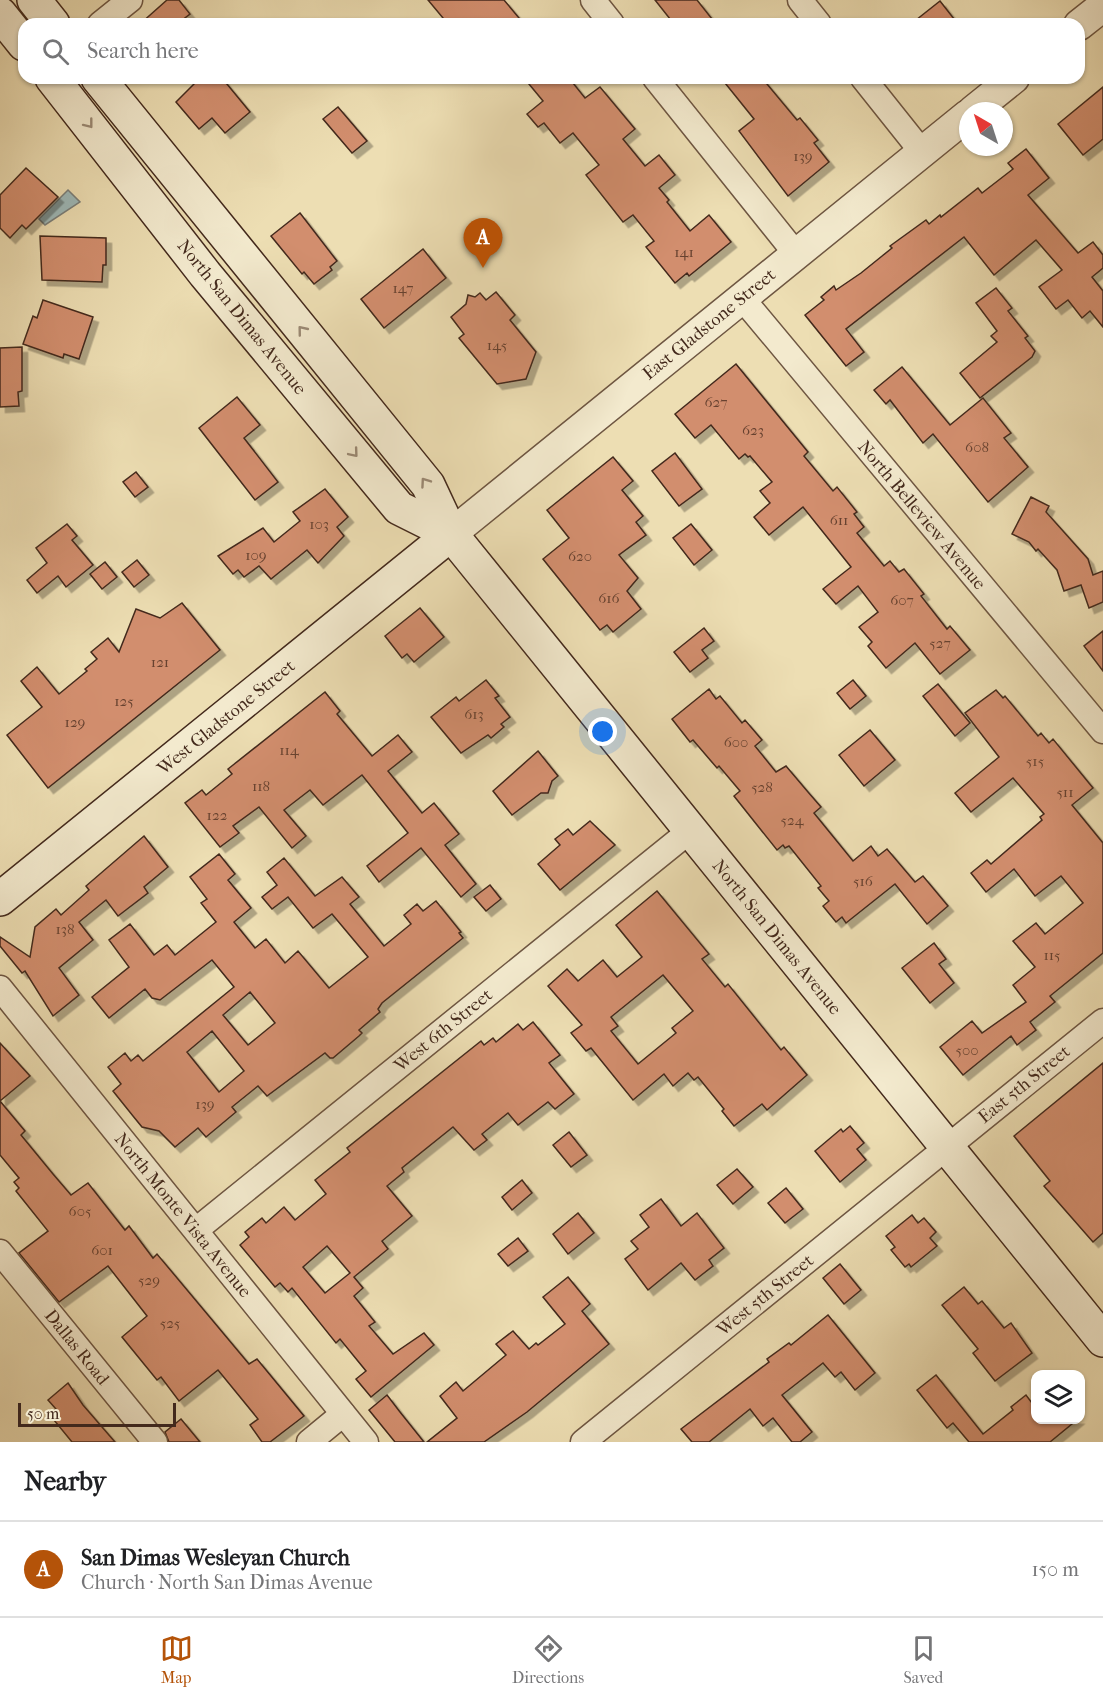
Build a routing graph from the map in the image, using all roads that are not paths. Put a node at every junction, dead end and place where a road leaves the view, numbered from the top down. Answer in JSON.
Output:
{"nodes":[{"id":1,"x":34,"y":0,"type":"edge"},
{"id":2,"x":130,"y":0,"type":"edge"},
{"id":3,"x":593,"y":0,"type":"edge"},
{"id":4,"x":800,"y":0,"type":"edge"},
{"id":5,"x":1103,"y":6,"type":"edge"},
{"id":6,"x":0,"y":14,"type":"edge"},
{"id":7,"x":48,"y":18,"type":"edge"},
{"id":8,"x":108,"y":18,"type":"edge"},
{"id":9,"x":607,"y":18,"type":"edge"},
{"id":10,"x":814,"y":18,"type":"edge"},
{"id":11,"x":1085,"y":20,"type":"edge"},
{"id":12,"x":18,"y":36,"type":"edge"},
{"id":13,"x":57,"y":84,"type":"edge"},
{"id":14,"x":103,"y":84,"type":"edge"},
{"id":15,"x":660,"y":84,"type":"edge"},
{"id":16,"x":868,"y":84,"type":"edge"},
{"id":17,"x":1007,"y":84,"type":"edge"},
{"id":18,"x":984,"y":102,"type":"edge"},
{"id":19,"x":959,"y":122,"type":"edge"},
{"id":20,"x":922,"y":152,"type":"junction"},
{"id":21,"x":796,"y":254,"type":"junction"},
{"id":22,"x":742,"y":298,"type":"junction"},
{"id":23,"x":451,"y":534,"type":"junction"},
{"id":24,"x":1103,"y":731,"type":"edge"},
{"id":25,"x":691,"y":830,"type":"junction"},
{"id":26,"x":0,"y":899,"type":"edge"},
{"id":27,"x":0,"y":988,"type":"edge"},
{"id":28,"x":1103,"y":1021,"type":"edge"},
{"id":29,"x":946,"y":1147,"type":"junction"},
{"id":30,"x":196,"y":1230,"type":"junction"},
{"id":31,"x":0,"y":1252,"type":"edge"},
{"id":32,"x":1103,"y":1340,"type":"edge"},
{"id":33,"x":343,"y":1414,"type":"junction"},
{"id":34,"x":155,"y":1442,"type":"edge"},
{"id":35,"x":309,"y":1442,"type":"edge"},
{"id":36,"x":366,"y":1442,"type":"edge"},
{"id":37,"x":583,"y":1442,"type":"edge"}],
"edges":[{"from":1,"to":7,"type":"main road"},
{"from":2,"to":8,"type":"street"},
{"from":3,"to":9,"type":"street"},
{"from":4,"to":10,"type":"street"},
{"from":5,"to":11,"type":"street"},
{"from":6,"to":12,"type":"main road"},
{"from":13,"to":23,"type":"main road","name":"North San Dimas Avenue","one_way":true},
{"from":23,"to":14,"type":"main road","name":"North San Dimas Avenue","one_way":true},
{"from":15,"to":21,"type":"street"},
{"from":16,"to":20,"type":"street"},
{"from":17,"to":18,"type":"street"},
{"from":19,"to":20,"type":"street","name":"East Gladstone Street"},
{"from":20,"to":21,"type":"street","name":"East Gladstone Street"},
{"from":21,"to":22,"type":"street","name":"East Gladstone Street"},
{"from":22,"to":23,"type":"street","name":"East Gladstone Street"},
{"from":22,"to":24,"type":"street","name":"North Belleview Avenue"},
{"from":23,"to":25,"type":"main road","name":"North San Dimas Avenue"},
{"from":23,"to":26,"type":"main road","name":"West Gladstone Street"},
{"from":25,"to":29,"type":"main road","name":"North San Dimas Avenue"},
{"from":25,"to":30,"type":"street","name":"West 6th Street"},
{"from":27,"to":30,"type":"street","name":"North Monte Vista Avenue"},
{"from":28,"to":29,"type":"street","name":"East 5th Street"},
{"from":29,"to":32,"type":"main road","name":"North San Dimas Avenue"},
{"from":29,"to":37,"type":"street","name":"West 5th Street"},
{"from":30,"to":33,"type":"street","name":"North Monte Vista Avenue"},
{"from":31,"to":34,"type":"street","name":"Dallas Road"},
{"from":33,"to":35,"type":"street"},
{"from":33,"to":36,"type":"street","name":"North Monte Vista Avenue"}]}
